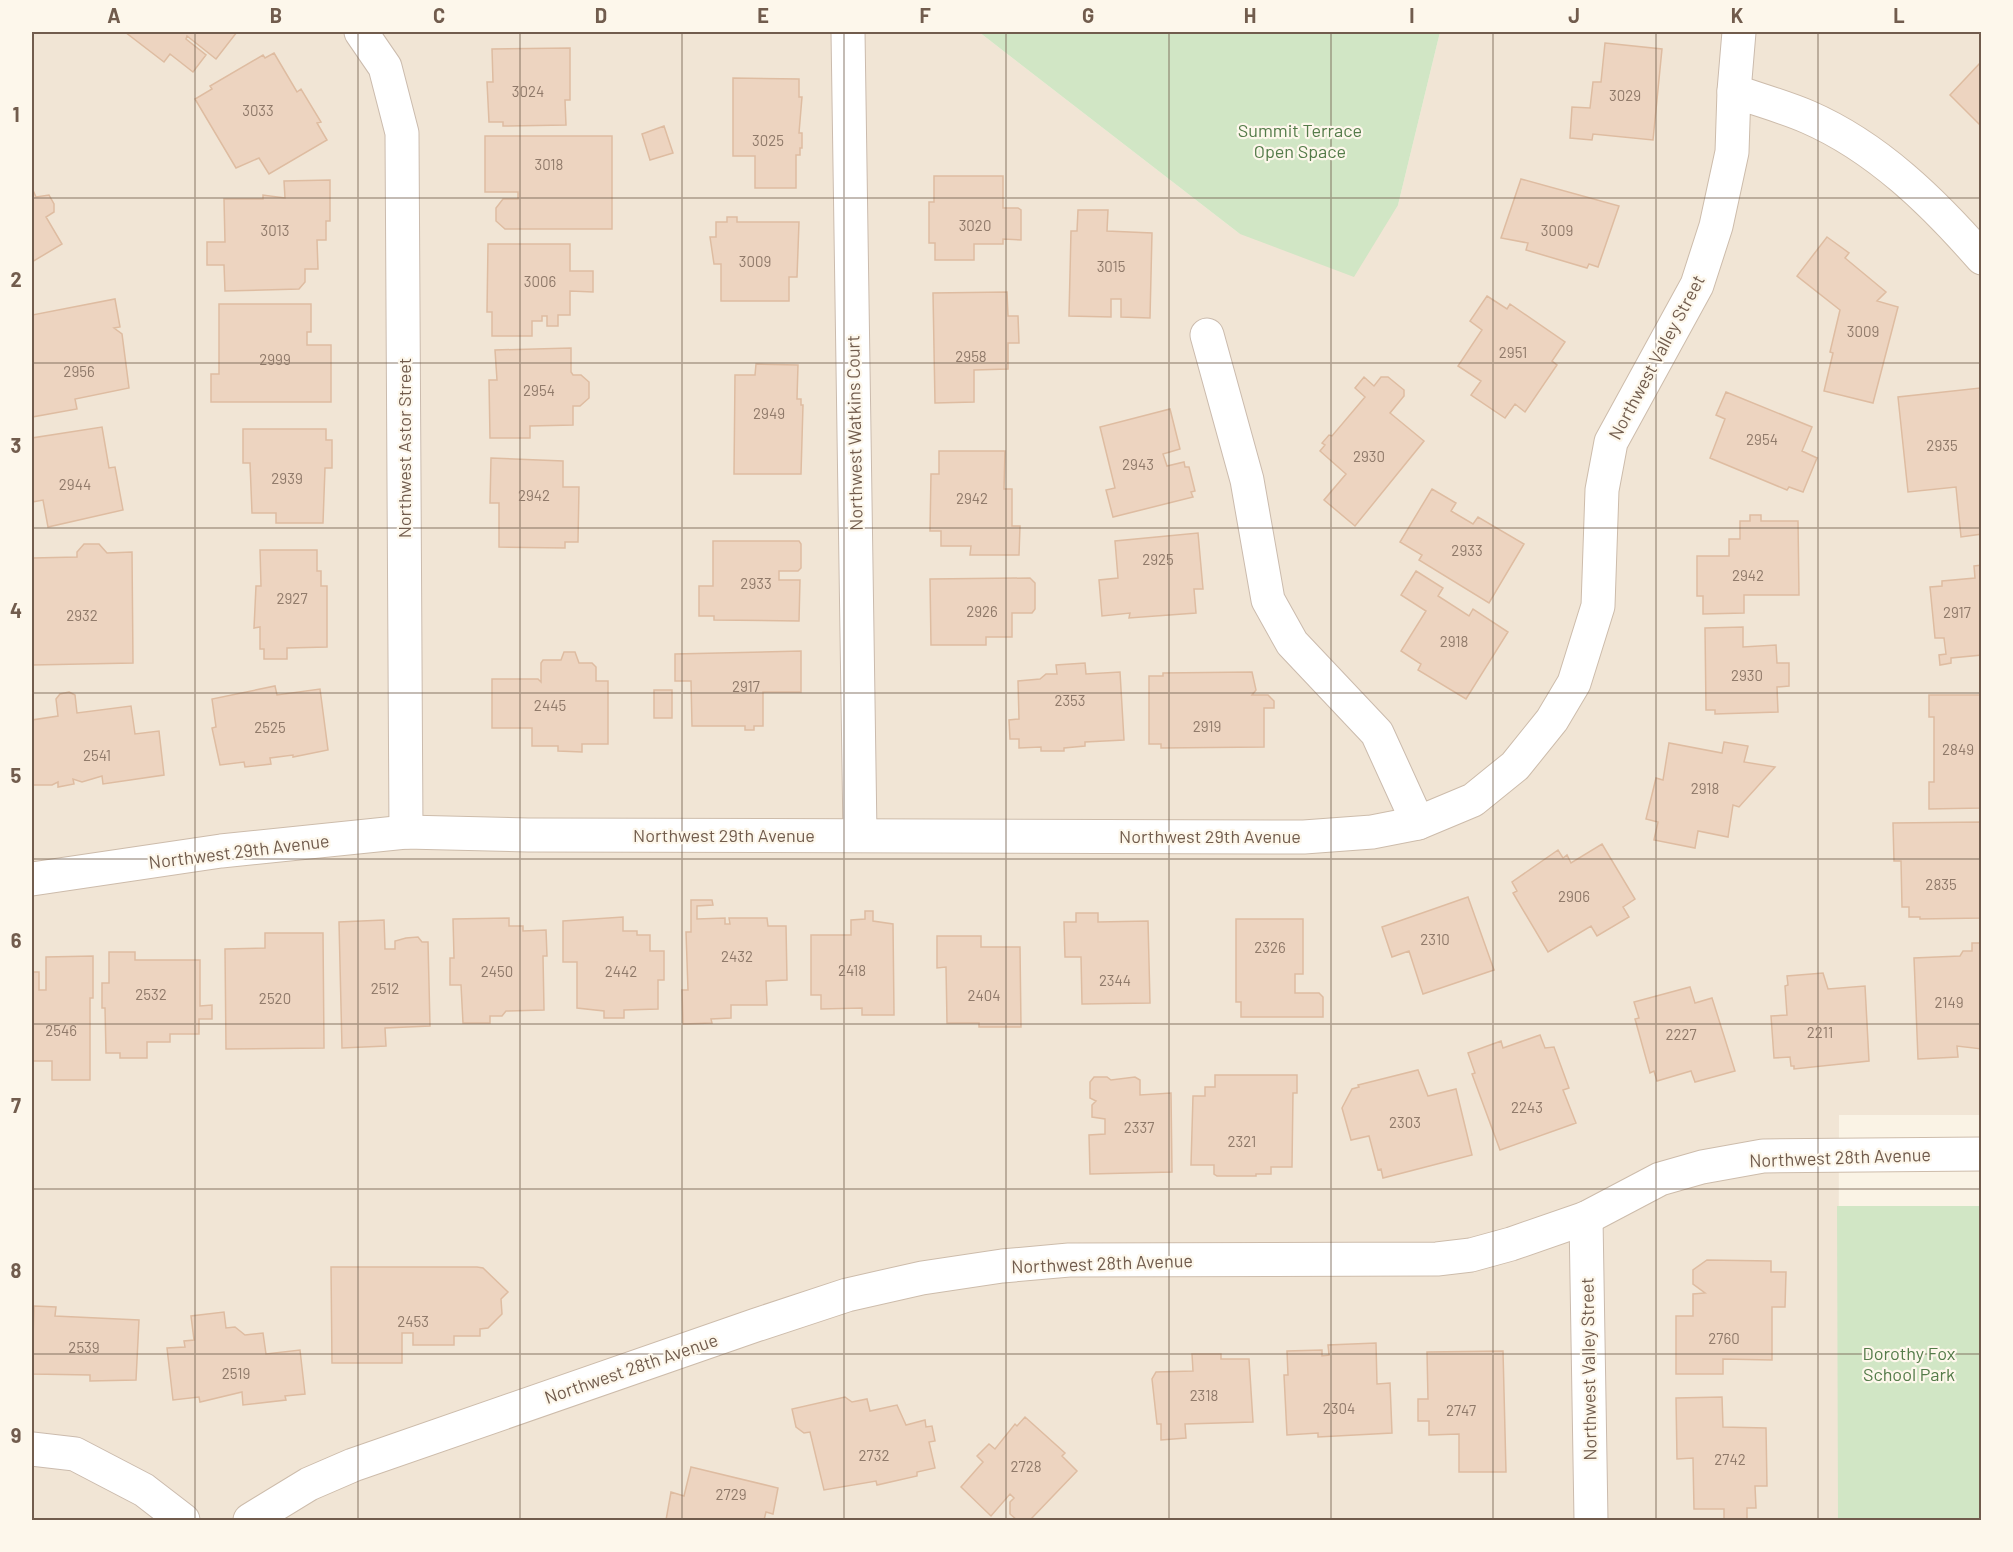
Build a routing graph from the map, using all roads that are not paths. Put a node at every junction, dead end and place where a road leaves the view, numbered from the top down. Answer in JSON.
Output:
{"nodes":[{"id":1,"x":361,"y":32,"type":"edge"},
{"id":2,"x":848,"y":32,"type":"edge"},
{"id":3,"x":1739,"y":32,"type":"edge"},
{"id":4,"x":1734,"y":91,"type":"junction"},
{"id":5,"x":1982,"y":258,"type":"edge"},
{"id":6,"x":1207,"y":335,"type":"dead end"},
{"id":7,"x":1418,"y":823,"type":"junction"},
{"id":8,"x":406,"y":832,"type":"junction"},
{"id":9,"x":860,"y":834,"type":"junction"},
{"id":10,"x":32,"y":879,"type":"edge"},
{"id":11,"x":1982,"y":1154,"type":"edge"},
{"id":12,"x":1586,"y":1218,"type":"junction"},
{"id":13,"x":32,"y":1449,"type":"edge"},
{"id":14,"x":183,"y":1521,"type":"edge"},
{"id":15,"x":250,"y":1521,"type":"edge"},
{"id":16,"x":1591,"y":1521,"type":"edge"}],
"edges":[{"from":1,"to":8,"type":"street","name":"Northwest Astor Street"},
{"from":2,"to":9,"type":"street","name":"Northwest Watkins Court"},
{"from":3,"to":4,"type":"street","name":"Northwest Valley Street"},
{"from":4,"to":5,"type":"street"},
{"from":4,"to":7,"type":"street","name":"Northwest Valley Street"},
{"from":6,"to":7,"type":"street"},
{"from":7,"to":9,"type":"street","name":"Northwest 29th Avenue"},
{"from":8,"to":9,"type":"street","name":"Northwest 29th Avenue"},
{"from":8,"to":10,"type":"street","name":"Northwest 29th Avenue"},
{"from":11,"to":12,"type":"street","name":"Northwest 28th Avenue"},
{"from":12,"to":15,"type":"street","name":"Northwest 28th Avenue"},
{"from":12,"to":16,"type":"street","name":"Northwest Valley Street"},
{"from":13,"to":14,"type":"street"}]}
